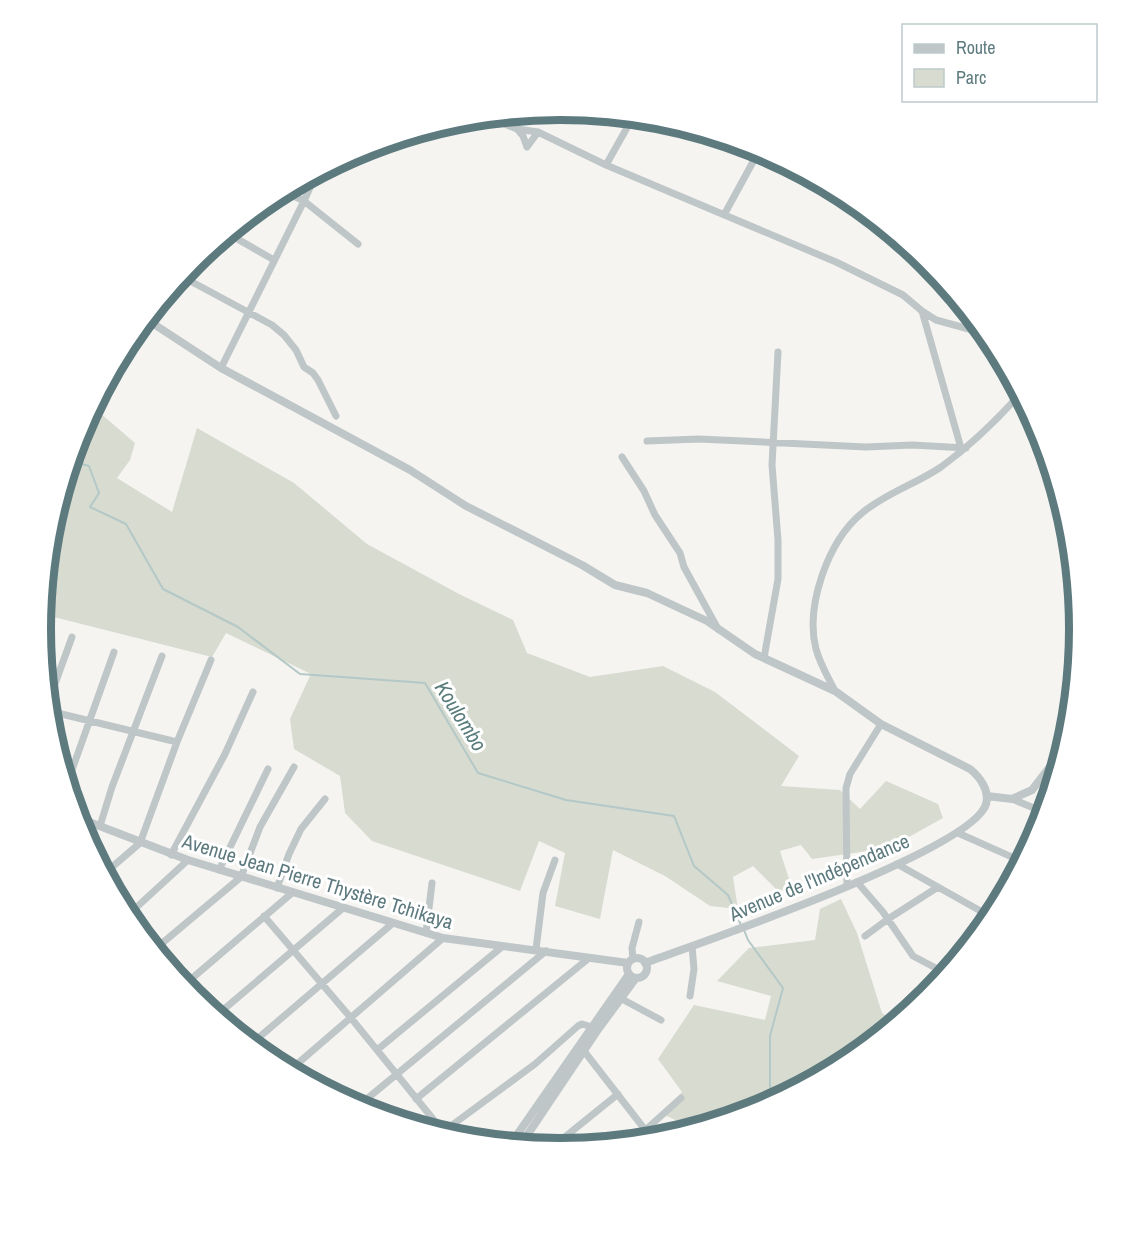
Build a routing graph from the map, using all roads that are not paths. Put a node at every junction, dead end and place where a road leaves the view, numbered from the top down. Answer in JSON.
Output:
{"nodes":[{"id":1,"x":504,"y":123,"type":"edge"},
{"id":2,"x":629,"y":124,"type":"edge"},
{"id":3,"x":517,"y":129,"type":"junction"},
{"id":4,"x":538,"y":132,"type":"junction"},
{"id":5,"x":755,"y":159,"type":"edge"},
{"id":6,"x":606,"y":165,"type":"junction"},
{"id":7,"x":311,"y":185,"type":"edge"},
{"id":8,"x":293,"y":196,"type":"edge"},
{"id":9,"x":304,"y":201,"type":"junction"},
{"id":10,"x":724,"y":215,"type":"junction"},
{"id":11,"x":235,"y":238,"type":"edge"},
{"id":12,"x":358,"y":244,"type":"dead end"},
{"id":13,"x":274,"y":260,"type":"junction"},
{"id":14,"x":189,"y":280,"type":"edge"},
{"id":15,"x":922,"y":311,"type":"junction"},
{"id":16,"x":249,"y":312,"type":"junction"},
{"id":17,"x":153,"y":323,"type":"edge"},
{"id":18,"x":973,"y":331,"type":"edge"},
{"id":19,"x":778,"y":352,"type":"dead end"},
{"id":20,"x":221,"y":368,"type":"junction"},
{"id":21,"x":1014,"y":399,"type":"edge"},
{"id":22,"x":336,"y":416,"type":"dead end"},
{"id":23,"x":647,"y":441,"type":"dead end"},
{"id":24,"x":774,"y":441,"type":"junction"},
{"id":25,"x":963,"y":448,"type":"junction"},
{"id":26,"x":622,"y":457,"type":"dead end"},
{"id":27,"x":718,"y":628,"type":"junction"},
{"id":28,"x":72,"y":637,"type":"dead end"},
{"id":29,"x":114,"y":652,"type":"dead end"},
{"id":30,"x":162,"y":656,"type":"dead end"},
{"id":31,"x":764,"y":658,"type":"junction"},
{"id":32,"x":211,"y":660,"type":"dead end"},
{"id":33,"x":54,"y":686,"type":"edge"},
{"id":34,"x":835,"y":691,"type":"junction"},
{"id":35,"x":253,"y":692,"type":"dead end"},
{"id":36,"x":58,"y":714,"type":"edge"},
{"id":37,"x":90,"y":722,"type":"junction"},
{"id":38,"x":880,"y":724,"type":"junction"},
{"id":39,"x":134,"y":730,"type":"junction"},
{"id":40,"x":177,"y":742,"type":"junction"},
{"id":41,"x":1052,"y":764,"type":"edge"},
{"id":42,"x":294,"y":767,"type":"dead end"},
{"id":43,"x":268,"y":768,"type":"dead end"},
{"id":44,"x":71,"y":771,"type":"edge"},
{"id":45,"x":987,"y":796,"type":"junction"},
{"id":46,"x":1012,"y":799,"type":"junction"},
{"id":47,"x":325,"y":800,"type":"dead end"},
{"id":48,"x":1037,"y":809,"type":"edge"},
{"id":49,"x":89,"y":821,"type":"edge"},
{"id":50,"x":100,"y":826,"type":"junction"},
{"id":51,"x":958,"y":833,"type":"junction"},
{"id":52,"x":140,"y":843,"type":"junction"},
{"id":53,"x":171,"y":855,"type":"junction"},
{"id":54,"x":1015,"y":859,"type":"edge"},
{"id":55,"x":188,"y":860,"type":"junction"},
{"id":56,"x":555,"y":860,"type":"dead end"},
{"id":57,"x":897,"y":864,"type":"junction"},
{"id":58,"x":111,"y":868,"type":"edge"},
{"id":59,"x":219,"y":870,"type":"junction"},
{"id":60,"x":240,"y":877,"type":"junction"},
{"id":61,"x":857,"y":882,"type":"junction"},
{"id":62,"x":432,"y":883,"type":"dead end"},
{"id":63,"x":847,"y":886,"type":"junction"},
{"id":64,"x":938,"y":887,"type":"junction"},
{"id":65,"x":277,"y":888,"type":"junction"},
{"id":66,"x":292,"y":893,"type":"junction"},
{"id":67,"x":343,"y":908,"type":"junction"},
{"id":68,"x":135,"y":909,"type":"edge"},
{"id":69,"x":984,"y":913,"type":"edge"},
{"id":70,"x":264,"y":916,"type":"junction"},
{"id":71,"x":888,"y":919,"type":"junction"},
{"id":72,"x":639,"y":922,"type":"dead end"},
{"id":73,"x":393,"y":923,"type":"junction"},
{"id":74,"x":426,"y":933,"type":"junction"},
{"id":75,"x":865,"y":936,"type":"dead end"},
{"id":76,"x":443,"y":938,"type":"junction"},
{"id":77,"x":160,"y":945,"type":"edge"},
{"id":78,"x":503,"y":946,"type":"junction"},
{"id":79,"x":692,"y":946,"type":"junction"},
{"id":80,"x":536,"y":949,"type":"junction"},
{"id":81,"x":292,"y":951,"type":"junction"},
{"id":82,"x":546,"y":951,"type":"junction"},
{"id":83,"x":589,"y":958,"type":"junction"},
{"id":84,"x":630,"y":961,"type":"junction"},
{"id":85,"x":645,"y":963,"type":"junction"},
{"id":86,"x":939,"y":970,"type":"edge"},
{"id":87,"x":632,"y":976,"type":"junction"},
{"id":88,"x":190,"y":980,"type":"edge"},
{"id":89,"x":322,"y":984,"type":"junction"},
{"id":90,"x":690,"y":996,"type":"dead end"},
{"id":91,"x":620,"y":998,"type":"junction"},
{"id":92,"x":222,"y":1011,"type":"edge"},
{"id":93,"x":351,"y":1018,"type":"junction"},
{"id":94,"x":661,"y":1020,"type":"dead end"},
{"id":95,"x":591,"y":1027,"type":"junction"},
{"id":96,"x":257,"y":1039,"type":"edge"},
{"id":97,"x":377,"y":1050,"type":"junction"},
{"id":98,"x":584,"y":1050,"type":"junction"},
{"id":99,"x":296,"y":1065,"type":"edge"},
{"id":100,"x":397,"y":1075,"type":"junction"},
{"id":101,"x":618,"y":1094,"type":"junction"},
{"id":102,"x":681,"y":1098,"type":"dead end"},
{"id":103,"x":416,"y":1099,"type":"junction"},
{"id":104,"x":366,"y":1100,"type":"edge"},
{"id":105,"x":435,"y":1123,"type":"edge"},
{"id":106,"x":452,"y":1127,"type":"edge"},
{"id":107,"x":646,"y":1131,"type":"joint"},
{"id":108,"x":515,"y":1137,"type":"edge"},
{"id":109,"x":525,"y":1138,"type":"edge"},
{"id":110,"x":562,"y":1139,"type":"edge"}],
"edges":[{"from":1,"to":3,"type":"street"},
{"from":2,"to":6,"type":"street"},
{"from":3,"to":4,"type":"street"},
{"from":3,"to":4,"type":"street"},
{"from":4,"to":6,"type":"street"},
{"from":5,"to":10,"type":"street"},
{"from":6,"to":10,"type":"street"},
{"from":7,"to":9,"type":"street"},
{"from":8,"to":9,"type":"street"},
{"from":9,"to":12,"type":"street"},
{"from":9,"to":13,"type":"street"},
{"from":10,"to":15,"type":"street"},
{"from":11,"to":13,"type":"street"},
{"from":13,"to":16,"type":"street"},
{"from":14,"to":16,"type":"street"},
{"from":15,"to":18,"type":"street"},
{"from":15,"to":25,"type":"street"},
{"from":16,"to":20,"type":"street"},
{"from":16,"to":22,"type":"street"},
{"from":17,"to":20,"type":"street"},
{"from":19,"to":24,"type":"street"},
{"from":20,"to":27,"type":"street"},
{"from":21,"to":25,"type":"street"},
{"from":23,"to":24,"type":"street"},
{"from":24,"to":25,"type":"street"},
{"from":24,"to":31,"type":"street"},
{"from":25,"to":34,"type":"street"},
{"from":26,"to":27,"type":"street"},
{"from":27,"to":31,"type":"street"},
{"from":28,"to":33,"type":"street"},
{"from":29,"to":37,"type":"street"},
{"from":30,"to":39,"type":"street"},
{"from":31,"to":34,"type":"street"},
{"from":32,"to":40,"type":"street"},
{"from":34,"to":38,"type":"street"},
{"from":35,"to":53,"type":"street"},
{"from":36,"to":37,"type":"street"},
{"from":37,"to":39,"type":"street"},
{"from":37,"to":44,"type":"street"},
{"from":38,"to":45,"type":"street"},
{"from":38,"to":63,"type":"street"},
{"from":39,"to":40,"type":"street"},
{"from":39,"to":50,"type":"street"},
{"from":40,"to":52,"type":"street"},
{"from":41,"to":46,"type":"street"},
{"from":42,"to":60,"type":"street"},
{"from":43,"to":59,"type":"street"},
{"from":45,"to":46,"type":"street"},
{"from":45,"to":51,"type":"street","name":"Avenue de l'Indépendance"},
{"from":46,"to":48,"type":"street"},
{"from":47,"to":65,"type":"street"},
{"from":49,"to":50,"type":"street","name":"Avenue Jean Pierre Thystère Tchikaya"},
{"from":50,"to":52,"type":"street","name":"Avenue Jean Pierre Thystère Tchikaya"},
{"from":51,"to":54,"type":"street"},
{"from":51,"to":57,"type":"street","name":"Avenue de l'Indépendance"},
{"from":52,"to":53,"type":"street","name":"Avenue Jean Pierre Thystère Tchikaya"},
{"from":52,"to":58,"type":"street"},
{"from":53,"to":55,"type":"street","name":"Avenue Jean Pierre Thystère Tchikaya"},
{"from":55,"to":59,"type":"street","name":"Avenue Jean Pierre Thystère Tchikaya"},
{"from":55,"to":68,"type":"street"},
{"from":56,"to":80,"type":"street"},
{"from":57,"to":61,"type":"street","name":"Avenue de l'Indépendance"},
{"from":57,"to":64,"type":"street"},
{"from":59,"to":60,"type":"street","name":"Avenue Jean Pierre Thystère Tchikaya"},
{"from":60,"to":65,"type":"street","name":"Avenue Jean Pierre Thystère Tchikaya"},
{"from":60,"to":77,"type":"street"},
{"from":61,"to":63,"type":"street","name":"Avenue de l'Indépendance"},
{"from":61,"to":71,"type":"street"},
{"from":62,"to":74,"type":"street"},
{"from":63,"to":79,"type":"street","name":"Avenue de l'Indépendance"},
{"from":64,"to":69,"type":"street"},
{"from":64,"to":71,"type":"street"},
{"from":65,"to":66,"type":"street","name":"Avenue Jean Pierre Thystère Tchikaya"},
{"from":66,"to":67,"type":"street","name":"Avenue Jean Pierre Thystère Tchikaya"},
{"from":66,"to":70,"type":"street"},
{"from":67,"to":73,"type":"street","name":"Avenue Jean Pierre Thystère Tchikaya"},
{"from":67,"to":81,"type":"street"},
{"from":70,"to":81,"type":"street"},
{"from":70,"to":88,"type":"street"},
{"from":71,"to":75,"type":"street"},
{"from":71,"to":86,"type":"street"},
{"from":72,"to":84,"type":"street"},
{"from":73,"to":74,"type":"street","name":"Avenue Jean Pierre Thystère Tchikaya"},
{"from":73,"to":89,"type":"street"},
{"from":74,"to":76,"type":"street","name":"Avenue Jean Pierre Thystère Tchikaya"},
{"from":76,"to":78,"type":"street","name":"Avenue Jean Pierre Thystère Tchikaya"},
{"from":76,"to":93,"type":"street"},
{"from":78,"to":80,"type":"street","name":"Avenue Jean Pierre Thystère Tchikaya"},
{"from":78,"to":97,"type":"street"},
{"from":79,"to":85,"type":"street","name":"Avenue de l'Indépendance"},
{"from":79,"to":90,"type":"street"},
{"from":80,"to":82,"type":"street","name":"Avenue Jean Pierre Thystère Tchikaya"},
{"from":81,"to":89,"type":"street"},
{"from":81,"to":92,"type":"street"},
{"from":82,"to":83,"type":"street","name":"Avenue Jean Pierre Thystère Tchikaya"},
{"from":82,"to":100,"type":"street"},
{"from":83,"to":84,"type":"street","name":"Avenue Jean Pierre Thystère Tchikaya"},
{"from":83,"to":103,"type":"street"},
{"from":84,"to":85,"type":"street"},
{"from":84,"to":87,"type":"street"},
{"from":85,"to":87,"type":"street"},
{"from":87,"to":91,"type":"street"},
{"from":87,"to":95,"type":"street"},
{"from":89,"to":93,"type":"street"},
{"from":89,"to":96,"type":"street"},
{"from":91,"to":94,"type":"street"},
{"from":91,"to":98,"type":"street"},
{"from":93,"to":97,"type":"street"},
{"from":93,"to":99,"type":"street"},
{"from":95,"to":106,"type":"street"},
{"from":95,"to":108,"type":"street"},
{"from":97,"to":100,"type":"street"},
{"from":98,"to":101,"type":"street"},
{"from":98,"to":109,"type":"street"},
{"from":100,"to":103,"type":"street"},
{"from":100,"to":104,"type":"street"},
{"from":101,"to":107,"type":"street"},
{"from":101,"to":110,"type":"street"},
{"from":102,"to":107,"type":"street"},
{"from":103,"to":105,"type":"street"}]}
